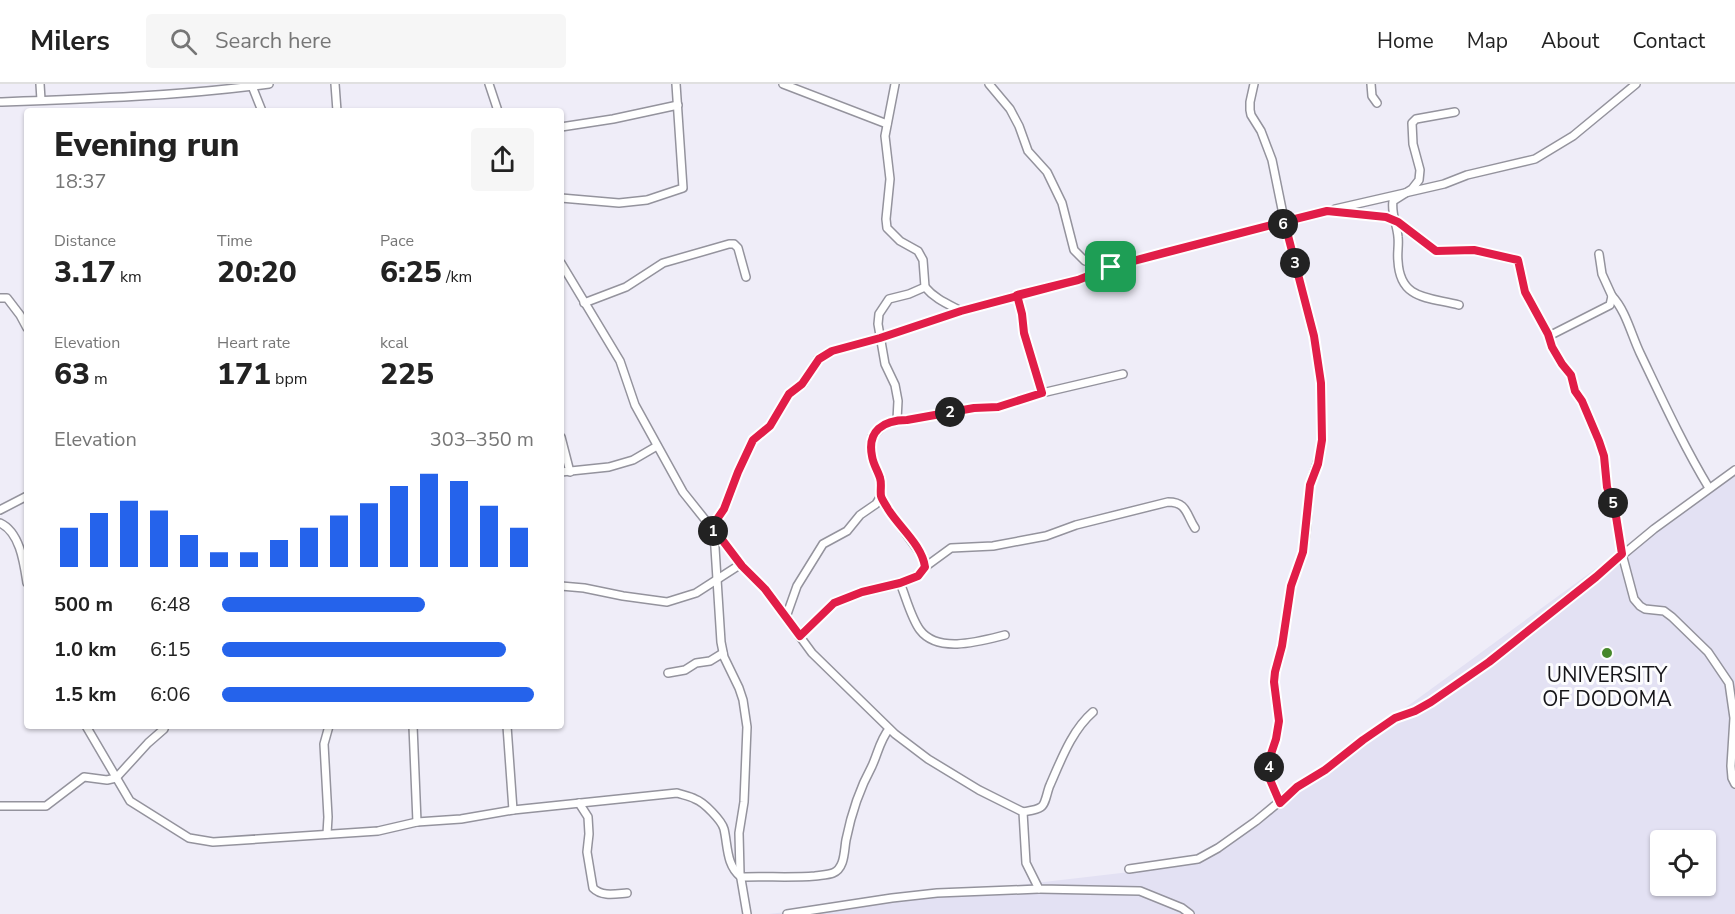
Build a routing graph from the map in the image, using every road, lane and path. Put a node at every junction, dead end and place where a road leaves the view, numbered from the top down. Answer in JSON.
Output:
{"nodes":[{"id":1,"x":39,"y":84,"type":"edge"},
{"id":2,"x":269,"y":84,"type":"edge"},
{"id":3,"x":335,"y":84,"type":"edge"},
{"id":4,"x":489,"y":84,"type":"edge"},
{"id":5,"x":676,"y":84,"type":"edge"},
{"id":6,"x":783,"y":84,"type":"edge"},
{"id":7,"x":895,"y":84,"type":"edge"},
{"id":8,"x":989,"y":84,"type":"edge"},
{"id":9,"x":1254,"y":84,"type":"edge"},
{"id":10,"x":1371,"y":84,"type":"edge"},
{"id":11,"x":1636,"y":84,"type":"edge"},
{"id":12,"x":253,"y":85,"type":"edge"},
{"id":13,"x":41,"y":100,"type":"junction"},
{"id":14,"x":0,"y":102,"type":"edge"},
{"id":15,"x":1377,"y":103,"type":"dead end"},
{"id":16,"x":678,"y":105,"type":"junction"},
{"id":17,"x":261,"y":108,"type":"edge"},
{"id":18,"x":337,"y":108,"type":"edge"},
{"id":19,"x":497,"y":108,"type":"edge"},
{"id":20,"x":1455,"y":112,"type":"dead end"},
{"id":21,"x":887,"y":124,"type":"junction"},
{"id":22,"x":564,"y":126,"type":"edge"},
{"id":23,"x":1401,"y":195,"type":"junction"},
{"id":24,"x":564,"y":198,"type":"edge"},
{"id":25,"x":1327,"y":211,"type":"junction"},
{"id":26,"x":1393,"y":220,"type":"junction"},
{"id":27,"x":1285,"y":224,"type":"junction"},
{"id":28,"x":1599,"y":254,"type":"dead end"},
{"id":29,"x":1111,"y":267,"type":"junction"},
{"id":30,"x":564,"y":269,"type":"edge"},
{"id":31,"x":746,"y":277,"type":"dead end"},
{"id":32,"x":925,"y":287,"type":"junction"},
{"id":33,"x":1017,"y":295,"type":"junction"},
{"id":34,"x":1612,"y":296,"type":"junction"},
{"id":35,"x":0,"y":298,"type":"edge"},
{"id":36,"x":584,"y":303,"type":"junction"},
{"id":37,"x":1459,"y":304,"type":"dead end"},
{"id":38,"x":961,"y":311,"type":"junction"},
{"id":39,"x":24,"y":322,"type":"edge"},
{"id":40,"x":1549,"y":336,"type":"junction"},
{"id":41,"x":880,"y":338,"type":"junction"},
{"id":42,"x":1123,"y":374,"type":"dead end"},
{"id":43,"x":1042,"y":393,"type":"junction"},
{"id":44,"x":897,"y":420,"type":"junction"},
{"id":45,"x":657,"y":446,"type":"junction"},
{"id":46,"x":564,"y":448,"type":"edge"},
{"id":47,"x":1735,"y":470,"type":"edge"},
{"id":48,"x":564,"y":472,"type":"edge"},
{"id":49,"x":570,"y":472,"type":"junction"},
{"id":50,"x":1710,"y":488,"type":"junction"},
{"id":51,"x":881,"y":496,"type":"junction"},
{"id":52,"x":24,"y":498,"type":"edge"},
{"id":53,"x":0,"y":510,"type":"edge"},
{"id":54,"x":0,"y":523,"type":"edge"},
{"id":55,"x":1194,"y":528,"type":"dead end"},
{"id":56,"x":713,"y":530,"type":"junction"},
{"id":57,"x":1622,"y":554,"type":"junction"},
{"id":58,"x":741,"y":564,"type":"junction"},
{"id":59,"x":925,"y":567,"type":"junction"},
{"id":60,"x":24,"y":569,"type":"edge"},
{"id":61,"x":717,"y":580,"type":"junction"},
{"id":62,"x":900,"y":583,"type":"junction"},
{"id":63,"x":564,"y":586,"type":"edge"},
{"id":64,"x":786,"y":617,"type":"junction"},
{"id":65,"x":1005,"y":635,"type":"dead end"},
{"id":66,"x":800,"y":636,"type":"junction"},
{"id":67,"x":723,"y":653,"type":"junction"},
{"id":68,"x":668,"y":673,"type":"dead end"},
{"id":69,"x":1093,"y":712,"type":"dead end"},
{"id":70,"x":88,"y":729,"type":"edge"},
{"id":71,"x":164,"y":729,"type":"edge"},
{"id":72,"x":328,"y":729,"type":"edge"},
{"id":73,"x":413,"y":729,"type":"edge"},
{"id":74,"x":507,"y":729,"type":"edge"},
{"id":75,"x":890,"y":729,"type":"junction"},
{"id":76,"x":116,"y":778,"type":"junction"},
{"id":77,"x":1735,"y":784,"type":"edge"},
{"id":78,"x":579,"y":803,"type":"junction"},
{"id":79,"x":1280,"y":803,"type":"junction"},
{"id":80,"x":0,"y":806,"type":"edge"},
{"id":81,"x":513,"y":810,"type":"junction"},
{"id":82,"x":1023,"y":812,"type":"junction"},
{"id":83,"x":417,"y":822,"type":"junction"},
{"id":84,"x":327,"y":834,"type":"junction"},
{"id":85,"x":1129,"y":869,"type":"dead end"},
{"id":86,"x":741,"y":877,"type":"junction"},
{"id":87,"x":1039,"y":889,"type":"junction"},
{"id":88,"x":627,"y":893,"type":"dead end"},
{"id":89,"x":747,"y":914,"type":"edge"},
{"id":90,"x":787,"y":914,"type":"edge"},
{"id":91,"x":1190,"y":914,"type":"edge"}],
"edges":[{"from":1,"to":13,"type":"street"},
{"from":2,"to":12,"type":"street"},
{"from":3,"to":18,"type":"street"},
{"from":4,"to":19,"type":"street"},
{"from":5,"to":16,"type":"street"},
{"from":6,"to":21,"type":"street"},
{"from":7,"to":21,"type":"street"},
{"from":8,"to":29,"type":"street"},
{"from":9,"to":27,"type":"street"},
{"from":10,"to":15,"type":"street"},
{"from":11,"to":23,"type":"street"},
{"from":12,"to":13,"type":"street"},
{"from":12,"to":17,"type":"street"},
{"from":13,"to":14,"type":"street"},
{"from":16,"to":22,"type":"street"},
{"from":16,"to":24,"type":"street"},
{"from":20,"to":23,"type":"street"},
{"from":21,"to":32,"type":"street"},
{"from":23,"to":25,"type":"street"},
{"from":23,"to":26,"type":"street"},
{"from":25,"to":26,"type":"street"},
{"from":25,"to":27,"type":"street"},
{"from":26,"to":37,"type":"street"},
{"from":26,"to":40,"type":"street"},
{"from":27,"to":29,"type":"street"},
{"from":27,"to":79,"type":"street"},
{"from":28,"to":34,"type":"street"},
{"from":29,"to":33,"type":"street"},
{"from":30,"to":36,"type":"street"},
{"from":31,"to":36,"type":"street"},
{"from":32,"to":38,"type":"street"},
{"from":32,"to":41,"type":"street"},
{"from":33,"to":38,"type":"street"},
{"from":33,"to":43,"type":"street"},
{"from":34,"to":40,"type":"street"},
{"from":34,"to":50,"type":"street"},
{"from":35,"to":39,"type":"street"},
{"from":36,"to":45,"type":"street"},
{"from":38,"to":41,"type":"street"},
{"from":40,"to":57,"type":"street"},
{"from":41,"to":44,"type":"street"},
{"from":41,"to":56,"type":"street"},
{"from":42,"to":43,"type":"street"},
{"from":43,"to":44,"type":"street"},
{"from":44,"to":51,"type":"street"},
{"from":45,"to":49,"type":"street"},
{"from":45,"to":56,"type":"street"},
{"from":46,"to":49,"type":"street"},
{"from":47,"to":50,"type":"street"},
{"from":48,"to":49,"type":"street"},
{"from":50,"to":57,"type":"street"},
{"from":51,"to":59,"type":"street"},
{"from":51,"to":64,"type":"street"},
{"from":52,"to":53,"type":"street"},
{"from":54,"to":60,"type":"street"},
{"from":55,"to":59,"type":"street"},
{"from":56,"to":58,"type":"street"},
{"from":56,"to":61,"type":"street"},
{"from":57,"to":77,"type":"street"},
{"from":57,"to":79,"type":"street"},
{"from":58,"to":61,"type":"street"},
{"from":58,"to":64,"type":"street"},
{"from":59,"to":62,"type":"street"},
{"from":61,"to":63,"type":"street"},
{"from":61,"to":67,"type":"street"},
{"from":62,"to":65,"type":"street"},
{"from":62,"to":66,"type":"street"},
{"from":64,"to":66,"type":"street"},
{"from":66,"to":75,"type":"street"},
{"from":67,"to":68,"type":"street"},
{"from":67,"to":86,"type":"street"},
{"from":69,"to":82,"type":"street"},
{"from":70,"to":76,"type":"street"},
{"from":71,"to":76,"type":"street"},
{"from":72,"to":84,"type":"street"},
{"from":73,"to":83,"type":"street"},
{"from":74,"to":81,"type":"street"},
{"from":75,"to":82,"type":"street"},
{"from":75,"to":86,"type":"street"},
{"from":76,"to":80,"type":"street"},
{"from":76,"to":84,"type":"street"},
{"from":78,"to":81,"type":"street"},
{"from":78,"to":86,"type":"street"},
{"from":78,"to":88,"type":"street"},
{"from":79,"to":85,"type":"street"},
{"from":81,"to":83,"type":"street"},
{"from":82,"to":87,"type":"street"},
{"from":83,"to":84,"type":"street"},
{"from":86,"to":89,"type":"street"},
{"from":87,"to":90,"type":"street"},
{"from":87,"to":91,"type":"street"}]}
